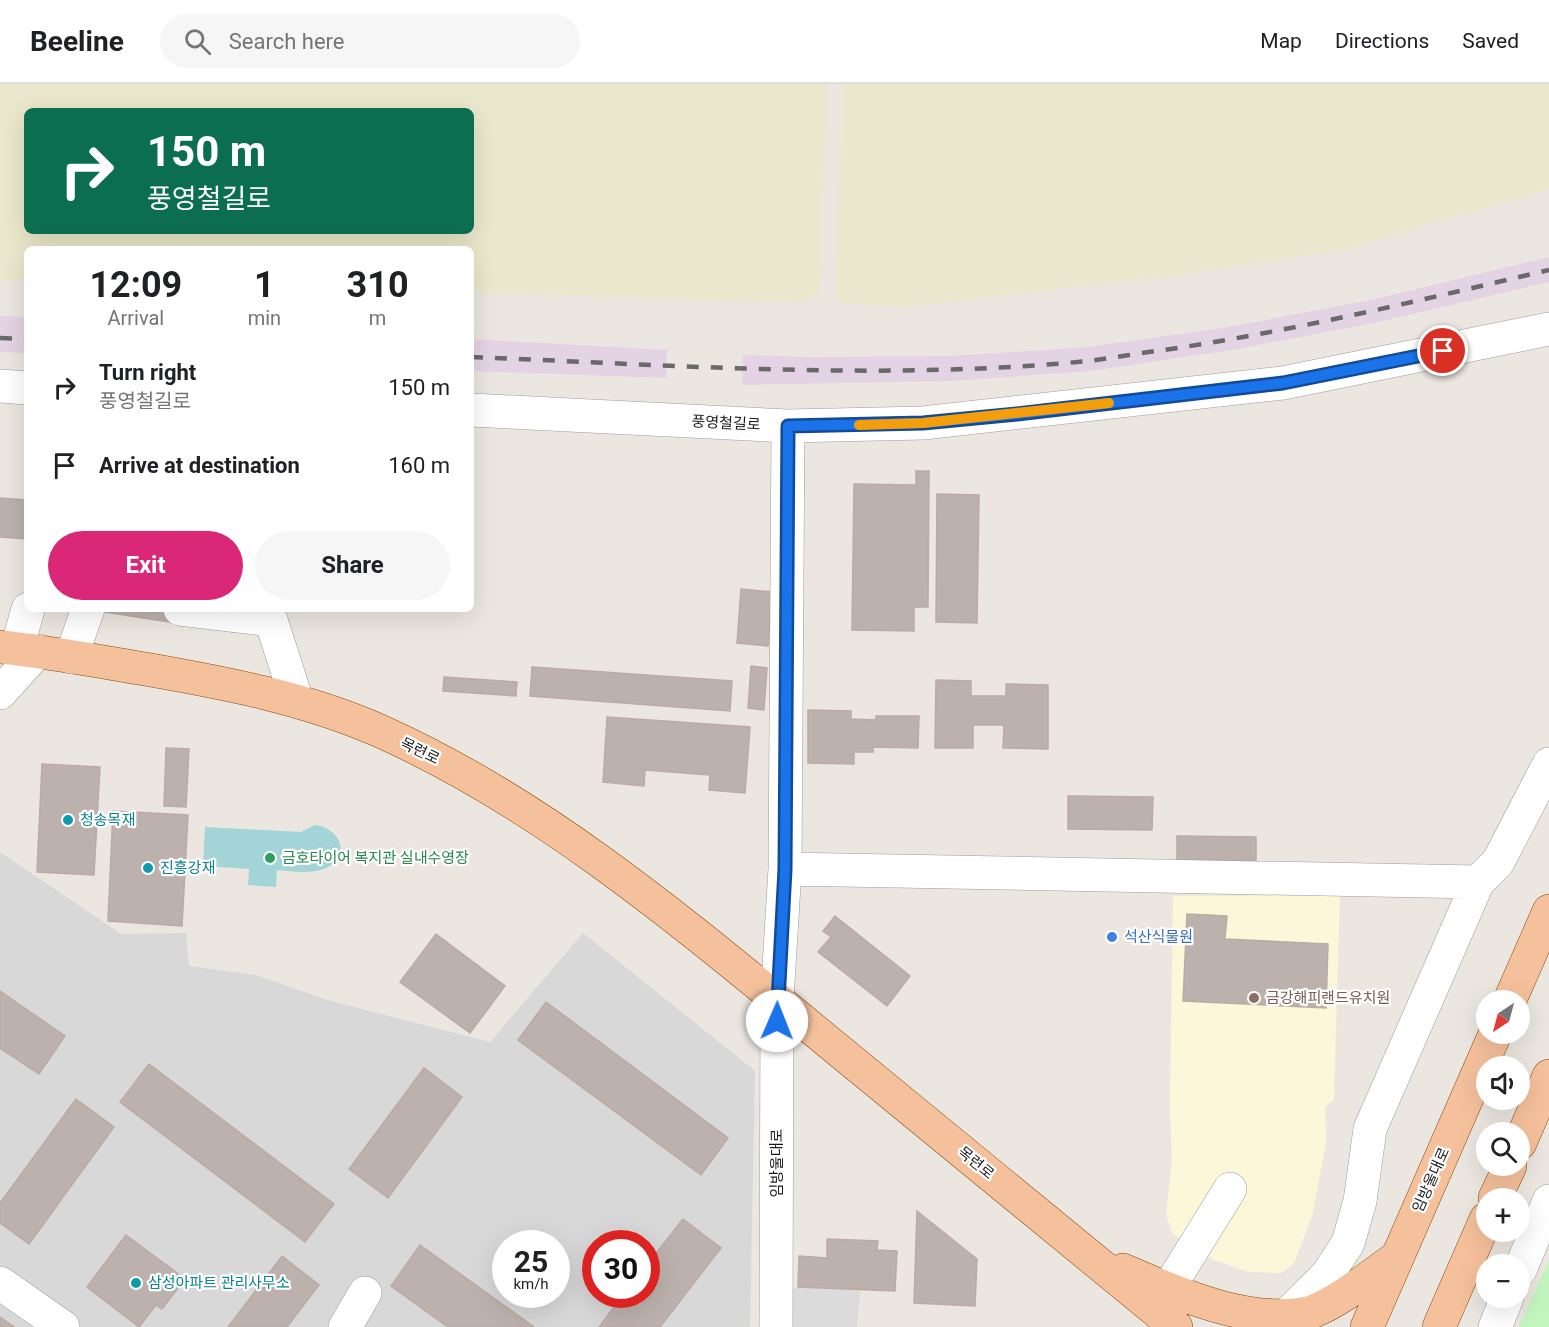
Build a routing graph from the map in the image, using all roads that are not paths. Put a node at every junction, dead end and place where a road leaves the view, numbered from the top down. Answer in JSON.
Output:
{"nodes":[{"id":1,"x":1549,"y":328,"type":"edge"},
{"id":2,"x":0,"y":386,"type":"edge"},
{"id":3,"x":24,"y":388,"type":"edge"},
{"id":4,"x":474,"y":410,"type":"edge"},
{"id":5,"x":788,"y":426,"type":"junction"},
{"id":6,"x":27,"y":612,"type":"edge"},
{"id":7,"x":87,"y":612,"type":"edge"},
{"id":8,"x":205,"y":612,"type":"edge"},
{"id":9,"x":18,"y":649,"type":"edge"},
{"id":10,"x":71,"y":657,"type":"junction"},
{"id":11,"x":0,"y":693,"type":"edge"},
{"id":12,"x":297,"y":701,"type":"junction"},
{"id":13,"x":1549,"y":764,"type":"edge"},
{"id":14,"x":785,"y":869,"type":"junction"},
{"id":15,"x":1478,"y":882,"type":"junction"},
{"id":16,"x":1549,"y":911,"type":"edge"},
{"id":17,"x":1514,"y":990,"type":"edge"},
{"id":18,"x":777,"y":999,"type":"junction"},
{"id":19,"x":1491,"y":1044,"type":"edge"},
{"id":20,"x":1549,"y":1076,"type":"edge"},
{"id":21,"x":1529,"y":1122,"type":"edge"},
{"id":22,"x":1230,"y":1189,"type":"dead end"},
{"id":23,"x":1549,"y":1201,"type":"edge"},
{"id":24,"x":1476,"y":1242,"type":"edge"},
{"id":25,"x":1086,"y":1253,"type":"junction"},
{"id":26,"x":1527,"y":1254,"type":"edge"},
{"id":27,"x":1397,"y":1257,"type":"junction"},
{"id":28,"x":0,"y":1283,"type":"edge"},
{"id":29,"x":1168,"y":1289,"type":"junction"},
{"id":30,"x":365,"y":1293,"type":"dead end"},
{"id":31,"x":1504,"y":1308,"type":"edge"},
{"id":32,"x":1445,"y":1318,"type":"edge"},
{"id":33,"x":1282,"y":1320,"type":"junction"},
{"id":34,"x":63,"y":1327,"type":"edge"},
{"id":35,"x":345,"y":1327,"type":"edge"},
{"id":36,"x":776,"y":1327,"type":"edge"},
{"id":37,"x":1141,"y":1327,"type":"edge"},
{"id":38,"x":1176,"y":1327,"type":"edge"},
{"id":39,"x":1367,"y":1327,"type":"edge"},
{"id":40,"x":1495,"y":1327,"type":"edge"}],
"edges":[{"from":1,"to":5,"type":"street","name":"풍영철길로"},
{"from":2,"to":3,"type":"street"},
{"from":4,"to":5,"type":"street","name":"풍영철길로"},
{"from":5,"to":14,"type":"street"},
{"from":6,"to":9,"type":"street"},
{"from":7,"to":10,"type":"street"},
{"from":8,"to":12,"type":"street"},
{"from":9,"to":10,"type":"main road","name":"목련로"},
{"from":9,"to":11,"type":"street"},
{"from":10,"to":12,"type":"main road","name":"목련로"},
{"from":12,"to":18,"type":"main road","name":"목련로"},
{"from":13,"to":15,"type":"street"},
{"from":14,"to":15,"type":"street"},
{"from":14,"to":18,"type":"street"},
{"from":15,"to":33,"type":"street"},
{"from":16,"to":17,"type":"main road"},
{"from":18,"to":25,"type":"main road","name":"목련로"},
{"from":18,"to":36,"type":"street","name":"임방울대로"},
{"from":19,"to":27,"type":"main road","name":"임방울대로"},
{"from":20,"to":21,"type":"main road"},
{"from":22,"to":29,"type":"street"},
{"from":23,"to":26,"type":"street"},
{"from":24,"to":32,"type":"main road"},
{"from":25,"to":29,"type":"main road"},
{"from":25,"to":37,"type":"main road"},
{"from":25,"to":38,"type":"main road","name":"목련로"},
{"from":27,"to":33,"type":"main road"},
{"from":27,"to":39,"type":"main road","name":"임방울대로"},
{"from":28,"to":34,"type":"street"},
{"from":29,"to":33,"type":"main road"},
{"from":30,"to":35,"type":"street"},
{"from":31,"to":40,"type":"street"}]}
